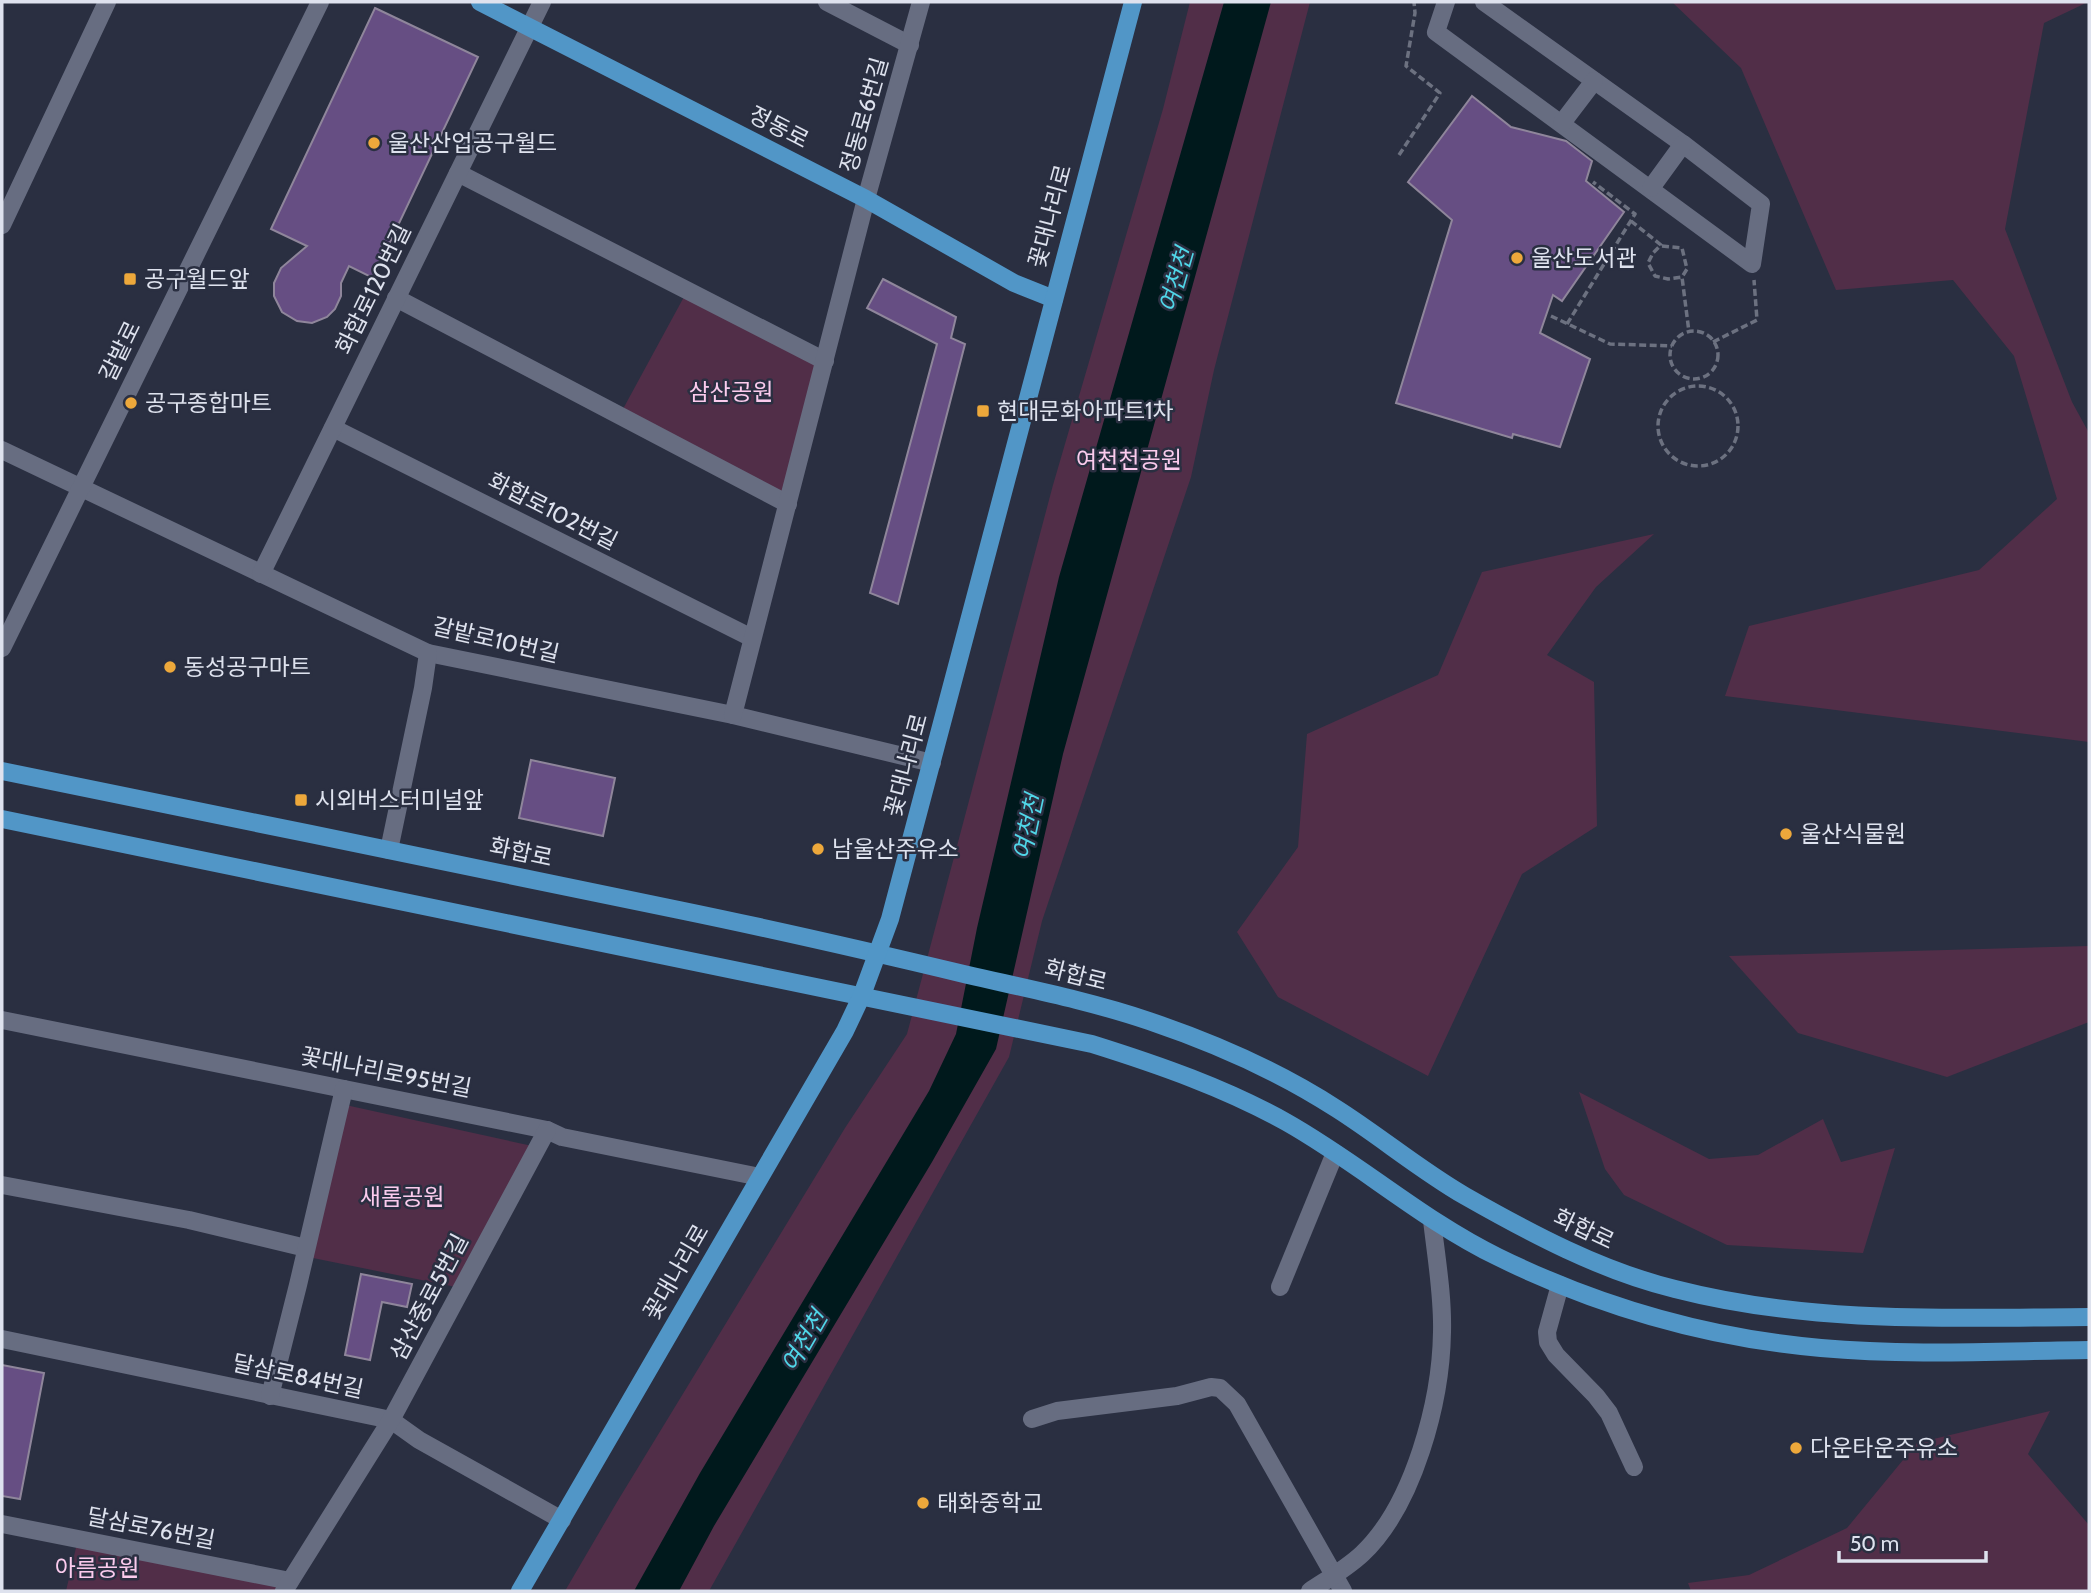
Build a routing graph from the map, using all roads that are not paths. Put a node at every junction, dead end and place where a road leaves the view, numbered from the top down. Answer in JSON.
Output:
{"nodes":[{"id":1,"x":107,"y":2,"type":"edge"},
{"id":2,"x":320,"y":2,"type":"edge"},
{"id":3,"x":480,"y":2,"type":"edge"},
{"id":4,"x":542,"y":2,"type":"edge"},
{"id":5,"x":827,"y":2,"type":"edge"},
{"id":6,"x":921,"y":2,"type":"edge"},
{"id":7,"x":1133,"y":2,"type":"edge"},
{"id":8,"x":1446,"y":2,"type":"edge"},
{"id":9,"x":1484,"y":2,"type":"edge"},
{"id":10,"x":530,"y":26,"type":"junction"},
{"id":11,"x":910,"y":45,"type":"junction"},
{"id":12,"x":1594,"y":81,"type":"junction"},
{"id":13,"x":1562,"y":123,"type":"junction"},
{"id":14,"x":1683,"y":144,"type":"junction"},
{"id":15,"x":458,"y":173,"type":"junction"},
{"id":16,"x":1651,"y":188,"type":"junction"},
{"id":17,"x":866,"y":199,"type":"junction"},
{"id":18,"x":2,"y":225,"type":"edge"},
{"id":19,"x":396,"y":298,"type":"junction"},
{"id":20,"x":1054,"y":299,"type":"junction"},
{"id":21,"x":825,"y":361,"type":"junction"},
{"id":22,"x":333,"y":428,"type":"junction"},
{"id":23,"x":2,"y":450,"type":"edge"},
{"id":24,"x":80,"y":486,"type":"junction"},
{"id":25,"x":788,"y":504,"type":"junction"},
{"id":26,"x":261,"y":574,"type":"junction"},
{"id":27,"x":752,"y":638,"type":"junction"},
{"id":28,"x":2,"y":648,"type":"edge"},
{"id":29,"x":428,"y":653,"type":"junction"},
{"id":30,"x":733,"y":715,"type":"junction"},
{"id":31,"x":932,"y":763,"type":"junction"},
{"id":32,"x":2,"y":771,"type":"edge"},
{"id":33,"x":2,"y":819,"type":"edge"},
{"id":34,"x":389,"y":850,"type":"junction"},
{"id":35,"x":879,"y":954,"type":"junction"},
{"id":36,"x":862,"y":995,"type":"junction"},
{"id":37,"x":2,"y":1020,"type":"edge"},
{"id":38,"x":344,"y":1089,"type":"junction"},
{"id":39,"x":547,"y":1129,"type":"junction"},
{"id":40,"x":1335,"y":1153,"type":"junction"},
{"id":41,"x":760,"y":1177,"type":"junction"},
{"id":42,"x":2,"y":1185,"type":"edge"},
{"id":43,"x":1432,"y":1220,"type":"junction"},
{"id":44,"x":306,"y":1248,"type":"junction"},
{"id":45,"x":1560,"y":1285,"type":"junction"},
{"id":46,"x":1280,"y":1287,"type":"dead end"},
{"id":47,"x":2089,"y":1317,"type":"edge"},
{"id":48,"x":2,"y":1339,"type":"edge"},
{"id":49,"x":2089,"y":1350,"type":"edge"},
{"id":50,"x":270,"y":1396,"type":"junction"},
{"id":51,"x":1032,"y":1419,"type":"dead end"},
{"id":52,"x":391,"y":1420,"type":"junction"},
{"id":53,"x":1634,"y":1467,"type":"dead end"},
{"id":54,"x":562,"y":1520,"type":"junction"},
{"id":55,"x":2,"y":1524,"type":"edge"},
{"id":56,"x":1335,"y":1574,"type":"junction"},
{"id":57,"x":287,"y":1586,"type":"edge"},
{"id":58,"x":520,"y":1591,"type":"edge"},
{"id":59,"x":1310,"y":1591,"type":"edge"},
{"id":60,"x":1343,"y":1591,"type":"edge"}],
"edges":[{"from":1,"to":18,"type":"street"},
{"from":2,"to":24,"type":"street","name":"갈밭로"},
{"from":3,"to":10,"type":"main road","name":"정동로"},
{"from":4,"to":10,"type":"street","name":"화합로120번길"},
{"from":5,"to":11,"type":"street","name":"정동로6번길"},
{"from":6,"to":11,"type":"street","name":"정동로6번길"},
{"from":7,"to":20,"type":"main road","name":"꽃대나리로"},
{"from":8,"to":13,"type":"street"},
{"from":9,"to":12,"type":"street"},
{"from":10,"to":15,"type":"street","name":"화합로120번길"},
{"from":10,"to":17,"type":"main road","name":"정동로"},
{"from":11,"to":17,"type":"street","name":"정동로6번길"},
{"from":12,"to":13,"type":"street"},
{"from":12,"to":14,"type":"street"},
{"from":13,"to":16,"type":"street"},
{"from":14,"to":16,"type":"street"},
{"from":14,"to":16,"type":"street"},
{"from":15,"to":19,"type":"street","name":"화합로120번길"},
{"from":15,"to":21,"type":"street"},
{"from":17,"to":20,"type":"main road","name":"정동로"},
{"from":17,"to":21,"type":"street"},
{"from":19,"to":22,"type":"street","name":"화합로120번길"},
{"from":19,"to":25,"type":"street"},
{"from":20,"to":31,"type":"main road","name":"꽃대나리로"},
{"from":21,"to":25,"type":"street"},
{"from":22,"to":26,"type":"street","name":"화합로120번길"},
{"from":22,"to":27,"type":"street","name":"화합로102번길"},
{"from":23,"to":24,"type":"street","name":"갈밭로10번길"},
{"from":24,"to":26,"type":"street","name":"갈밭로10번길"},
{"from":24,"to":28,"type":"street","name":"갈밭로"},
{"from":25,"to":27,"type":"street"},
{"from":26,"to":29,"type":"street","name":"갈밭로10번길"},
{"from":27,"to":30,"type":"street"},
{"from":29,"to":30,"type":"street","name":"갈밭로10번길"},
{"from":29,"to":34,"type":"street"},
{"from":30,"to":31,"type":"street","name":"갈밭로10번길"},
{"from":31,"to":35,"type":"main road","name":"꽃대나리로"},
{"from":32,"to":34,"type":"main road","name":"화합로"},
{"from":33,"to":36,"type":"main road"},
{"from":34,"to":35,"type":"main road","name":"화합로"},
{"from":35,"to":36,"type":"main road","name":"꽃대나리로"},
{"from":35,"to":47,"type":"main road","name":"화합로"},
{"from":36,"to":40,"type":"main road"},
{"from":36,"to":41,"type":"main road","name":"꽃대나리로"},
{"from":37,"to":38,"type":"street","name":"꽃대나리로95번길"},
{"from":38,"to":39,"type":"street","name":"꽃대나리로95번길"},
{"from":38,"to":44,"type":"street"},
{"from":39,"to":41,"type":"street","name":"꽃대나리로95번길"},
{"from":39,"to":52,"type":"street","name":"삼산중로5번길"},
{"from":40,"to":43,"type":"main road"},
{"from":40,"to":46,"type":"street"},
{"from":41,"to":54,"type":"main road","name":"꽃대나리로"},
{"from":42,"to":44,"type":"street"},
{"from":43,"to":45,"type":"main road"},
{"from":43,"to":56,"type":"street"},
{"from":44,"to":50,"type":"street"},
{"from":45,"to":49,"type":"main road"},
{"from":45,"to":53,"type":"street"},
{"from":48,"to":50,"type":"street","name":"달삼로84번길"},
{"from":50,"to":52,"type":"street","name":"달삼로84번길"},
{"from":51,"to":56,"type":"street"},
{"from":52,"to":54,"type":"street","name":"달삼로84번길"},
{"from":52,"to":57,"type":"street","name":"삼산중로5번길"},
{"from":54,"to":58,"type":"main road","name":"꽃대나리로"},
{"from":55,"to":57,"type":"street","name":"달삼로76번길"},
{"from":56,"to":59,"type":"street"},
{"from":56,"to":60,"type":"street"}]}
